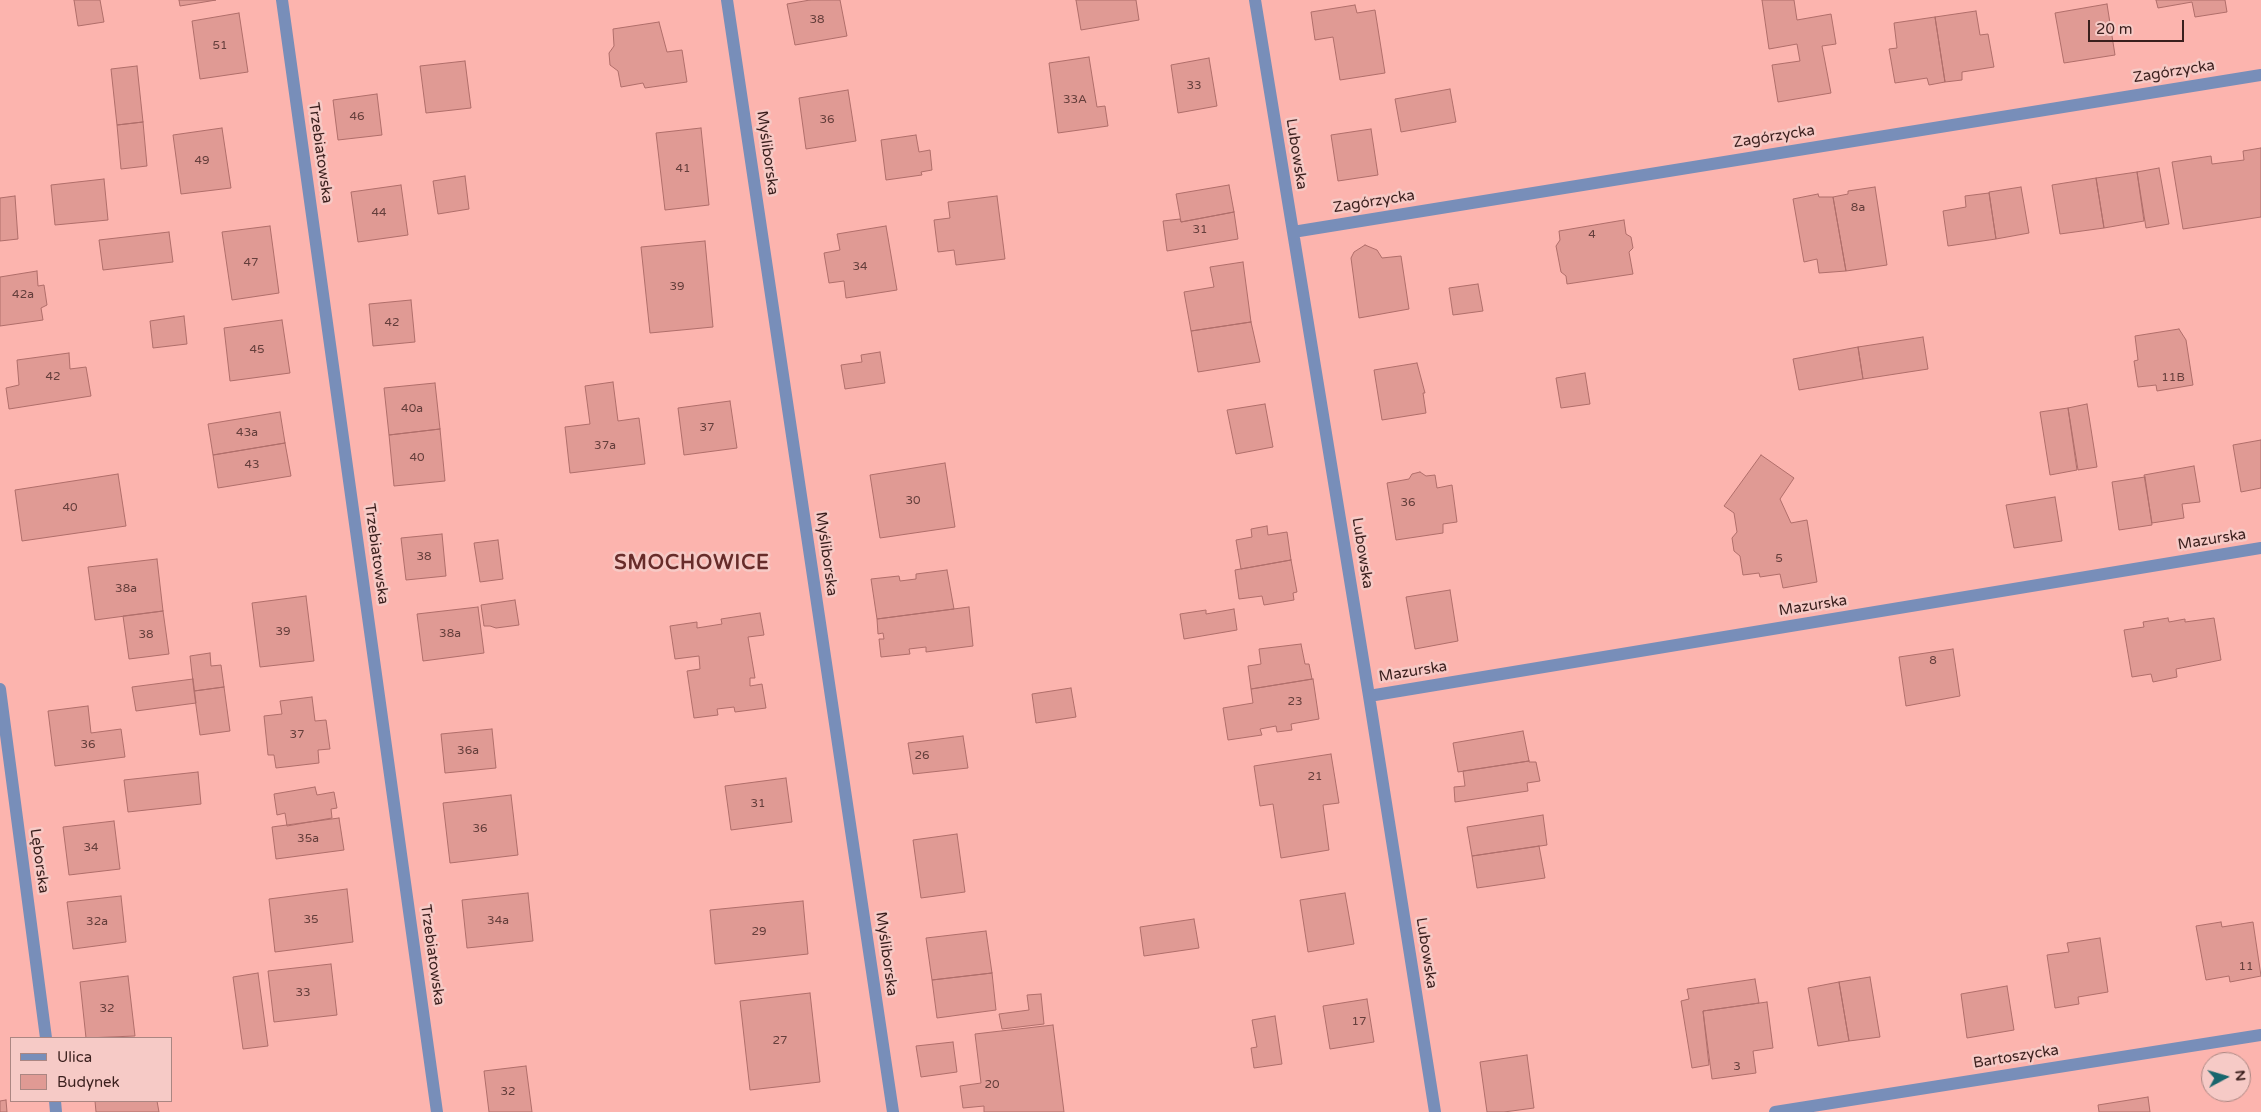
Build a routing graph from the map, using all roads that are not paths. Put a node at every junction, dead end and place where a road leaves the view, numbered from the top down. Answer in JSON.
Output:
{"nodes":[{"id":1,"x":282,"y":0,"type":"edge"},
{"id":2,"x":727,"y":0,"type":"edge"},
{"id":3,"x":1254,"y":0,"type":"edge"},
{"id":4,"x":2261,"y":74,"type":"edge"},
{"id":5,"x":1293,"y":232,"type":"junction"},
{"id":6,"x":2261,"y":548,"type":"edge"},
{"id":7,"x":0,"y":688,"type":"edge"},
{"id":8,"x":1370,"y":696,"type":"junction"},
{"id":9,"x":2261,"y":1035,"type":"edge"},
{"id":10,"x":46,"y":1037,"type":"edge"},
{"id":11,"x":437,"y":1112,"type":"edge"},
{"id":12,"x":893,"y":1112,"type":"edge"},
{"id":13,"x":1435,"y":1112,"type":"edge"},
{"id":14,"x":1775,"y":1112,"type":"edge"}],
"edges":[{"from":1,"to":11,"type":"street","name":"Trzebiatowska"},
{"from":2,"to":12,"type":"street","name":"Myśliborska"},
{"from":3,"to":5,"type":"street","name":"Lubowska"},
{"from":4,"to":5,"type":"street","name":"Zagórzycka"},
{"from":5,"to":8,"type":"street","name":"Lubowska"},
{"from":6,"to":8,"type":"street","name":"Mazurska"},
{"from":7,"to":10,"type":"street","name":"Lęborska"},
{"from":8,"to":13,"type":"street","name":"Lubowska"},
{"from":9,"to":14,"type":"street","name":"Bartoszycka"}]}
